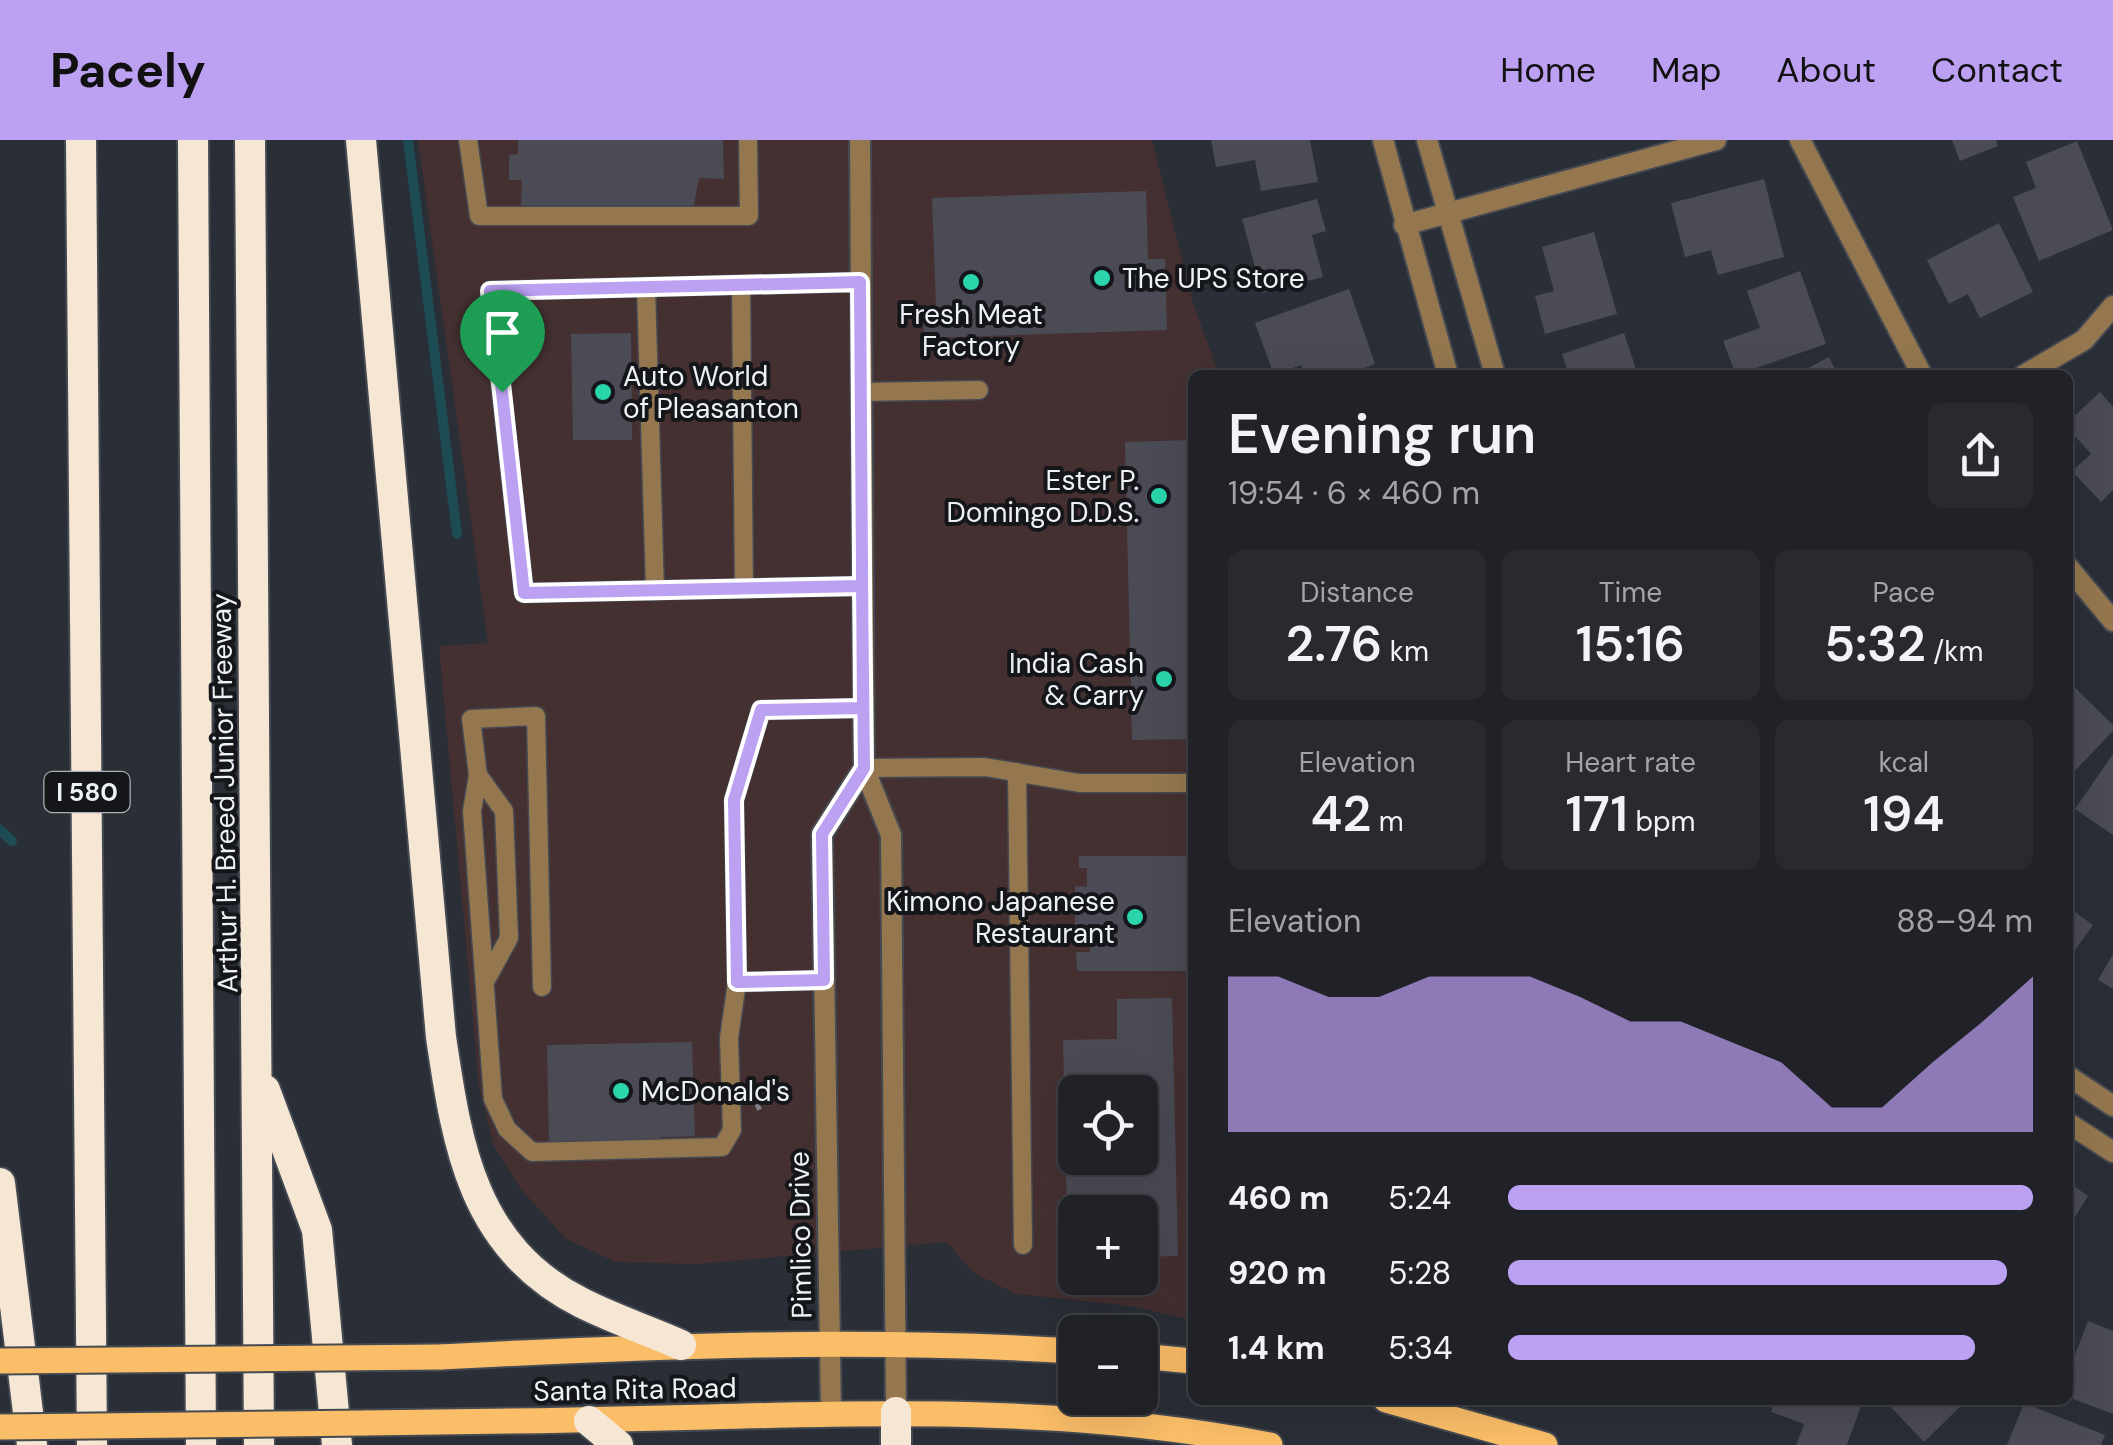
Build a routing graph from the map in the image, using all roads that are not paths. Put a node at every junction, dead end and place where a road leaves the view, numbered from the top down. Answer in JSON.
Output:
{"nodes":[{"id":1,"x":81,"y":140,"type":"edge"},
{"id":2,"x":193,"y":140,"type":"edge"},
{"id":3,"x":250,"y":140,"type":"edge"},
{"id":4,"x":360,"y":140,"type":"edge"},
{"id":5,"x":468,"y":140,"type":"edge"},
{"id":6,"x":748,"y":140,"type":"edge"},
{"id":7,"x":860,"y":140,"type":"edge"},
{"id":8,"x":1382,"y":140,"type":"edge"},
{"id":9,"x":1427,"y":140,"type":"edge"},
{"id":10,"x":1716,"y":140,"type":"edge"},
{"id":11,"x":1800,"y":140,"type":"edge"},
{"id":12,"x":1445,"y":212,"type":"junction"},
{"id":13,"x":1404,"y":225,"type":"junction"},
{"id":14,"x":860,"y":282,"type":"junction"},
{"id":15,"x":740,"y":285,"type":"junction"},
{"id":16,"x":646,"y":287,"type":"junction"},
{"id":17,"x":2113,"y":306,"type":"edge"},
{"id":18,"x":1447,"y":370,"type":"edge"},
{"id":19,"x":1494,"y":370,"type":"edge"},
{"id":20,"x":1919,"y":370,"type":"edge"},
{"id":21,"x":2033,"y":370,"type":"edge"},
{"id":22,"x":979,"y":390,"type":"dead end"},
{"id":23,"x":860,"y":392,"type":"junction"},
{"id":24,"x":2073,"y":573,"type":"edge"},
{"id":25,"x":862,"y":586,"type":"junction"},
{"id":26,"x":744,"y":589,"type":"junction"},
{"id":27,"x":655,"y":590,"type":"junction"},
{"id":28,"x":2113,"y":622,"type":"edge"},
{"id":29,"x":863,"y":708,"type":"junction"},
{"id":30,"x":864,"y":768,"type":"junction"},
{"id":31,"x":1017,"y":772,"type":"junction"},
{"id":32,"x":478,"y":775,"type":"junction"},
{"id":33,"x":1188,"y":783,"type":"edge"},
{"id":34,"x":824,"y":980,"type":"junction"},
{"id":35,"x":485,"y":982,"type":"junction"},
{"id":36,"x":737,"y":982,"type":"junction"},
{"id":37,"x":542,"y":987,"type":"dead end"},
{"id":38,"x":259,"y":1073,"type":"junction"},
{"id":39,"x":2073,"y":1079,"type":"edge"},
{"id":40,"x":2113,"y":1106,"type":"edge"},
{"id":41,"x":2073,"y":1126,"type":"edge"},
{"id":42,"x":2113,"y":1152,"type":"edge"},
{"id":43,"x":0,"y":1183,"type":"edge"},
{"id":44,"x":1024,"y":1245,"type":"dead end"},
{"id":45,"x":894,"y":1343,"type":"junction"},
{"id":46,"x":830,"y":1344,"type":"junction"},
{"id":47,"x":682,"y":1345,"type":"junction"},
{"id":48,"x":1058,"y":1350,"type":"edge"},
{"id":49,"x":1158,"y":1358,"type":"edge"},
{"id":50,"x":0,"y":1361,"type":"edge"},
{"id":51,"x":1188,"y":1361,"type":"edge"},
{"id":52,"x":1404,"y":1405,"type":"edge"},
{"id":53,"x":896,"y":1412,"type":"junction"},
{"id":54,"x":831,"y":1414,"type":"junction"},
{"id":55,"x":589,"y":1420,"type":"junction"},
{"id":56,"x":0,"y":1427,"type":"edge"},
{"id":57,"x":32,"y":1445,"type":"edge"},
{"id":58,"x":92,"y":1445,"type":"edge"},
{"id":59,"x":201,"y":1445,"type":"edge"},
{"id":60,"x":259,"y":1445,"type":"edge"},
{"id":61,"x":338,"y":1445,"type":"edge"},
{"id":62,"x":618,"y":1445,"type":"edge"},
{"id":63,"x":896,"y":1445,"type":"edge"},
{"id":64,"x":1270,"y":1445,"type":"edge"},
{"id":65,"x":1546,"y":1445,"type":"edge"}],
"edges":[{"from":1,"to":58,"type":"highway","number":"I 580"},
{"from":2,"to":59,"type":"highway"},
{"from":3,"to":38,"type":"highway","name":"Arthur H. Breed Junior Freeway"},
{"from":4,"to":47,"type":"highway"},
{"from":5,"to":6,"type":"lane"},
{"from":7,"to":14,"type":"street"},
{"from":8,"to":13,"type":"street"},
{"from":9,"to":12,"type":"street"},
{"from":10,"to":12,"type":"street"},
{"from":11,"to":20,"type":"street"},
{"from":12,"to":13,"type":"street"},
{"from":12,"to":19,"type":"street"},
{"from":13,"to":18,"type":"street"},
{"from":14,"to":15,"type":"lane"},
{"from":14,"to":23,"type":"street"},
{"from":15,"to":16,"type":"lane"},
{"from":15,"to":26,"type":"lane"},
{"from":16,"to":27,"type":"lane"},
{"from":16,"to":27,"type":"lane"},
{"from":17,"to":21,"type":"street"},
{"from":22,"to":23,"type":"lane"},
{"from":23,"to":25,"type":"street"},
{"from":24,"to":28,"type":"street"},
{"from":25,"to":26,"type":"lane"},
{"from":25,"to":29,"type":"street"},
{"from":26,"to":27,"type":"lane"},
{"from":29,"to":30,"type":"street"},
{"from":29,"to":36,"type":"lane"},
{"from":30,"to":31,"type":"lane"},
{"from":30,"to":34,"type":"street","name":"Pimlico Drive"},
{"from":30,"to":45,"type":"street"},
{"from":31,"to":33,"type":"lane"},
{"from":31,"to":44,"type":"lane"},
{"from":32,"to":35,"type":"lane"},
{"from":32,"to":35,"type":"lane"},
{"from":32,"to":37,"type":"lane"},
{"from":34,"to":36,"type":"lane"},
{"from":34,"to":46,"type":"street","name":"Pimlico Drive"},
{"from":35,"to":36,"type":"lane"},
{"from":38,"to":60,"type":"highway","name":"Arthur H. Breed Junior Freeway"},
{"from":38,"to":61,"type":"highway"},
{"from":39,"to":40,"type":"street"},
{"from":41,"to":42,"type":"street"},
{"from":43,"to":57,"type":"highway"},
{"from":45,"to":46,"type":"main road","name":"Santa Rita Road"},
{"from":45,"to":48,"type":"main road","name":"Santa Rita Road"},
{"from":45,"to":53,"type":"street"},
{"from":46,"to":47,"type":"main road","name":"Santa Rita Road"},
{"from":46,"to":54,"type":"street","name":"Pimlico Drive"},
{"from":47,"to":50,"type":"main road","name":"Santa Rita Road","bridge":true},
{"from":49,"to":51,"type":"main road"},
{"from":52,"to":65,"type":"main road"},
{"from":53,"to":54,"type":"main road","name":"Santa Rita Road"},
{"from":53,"to":63,"type":"highway"},
{"from":53,"to":64,"type":"main road","name":"Santa Rita Road"},
{"from":54,"to":55,"type":"main road","name":"Santa Rita Road"},
{"from":55,"to":56,"type":"main road","name":"Santa Rita Road","bridge":true},
{"from":55,"to":62,"type":"highway"}]}
